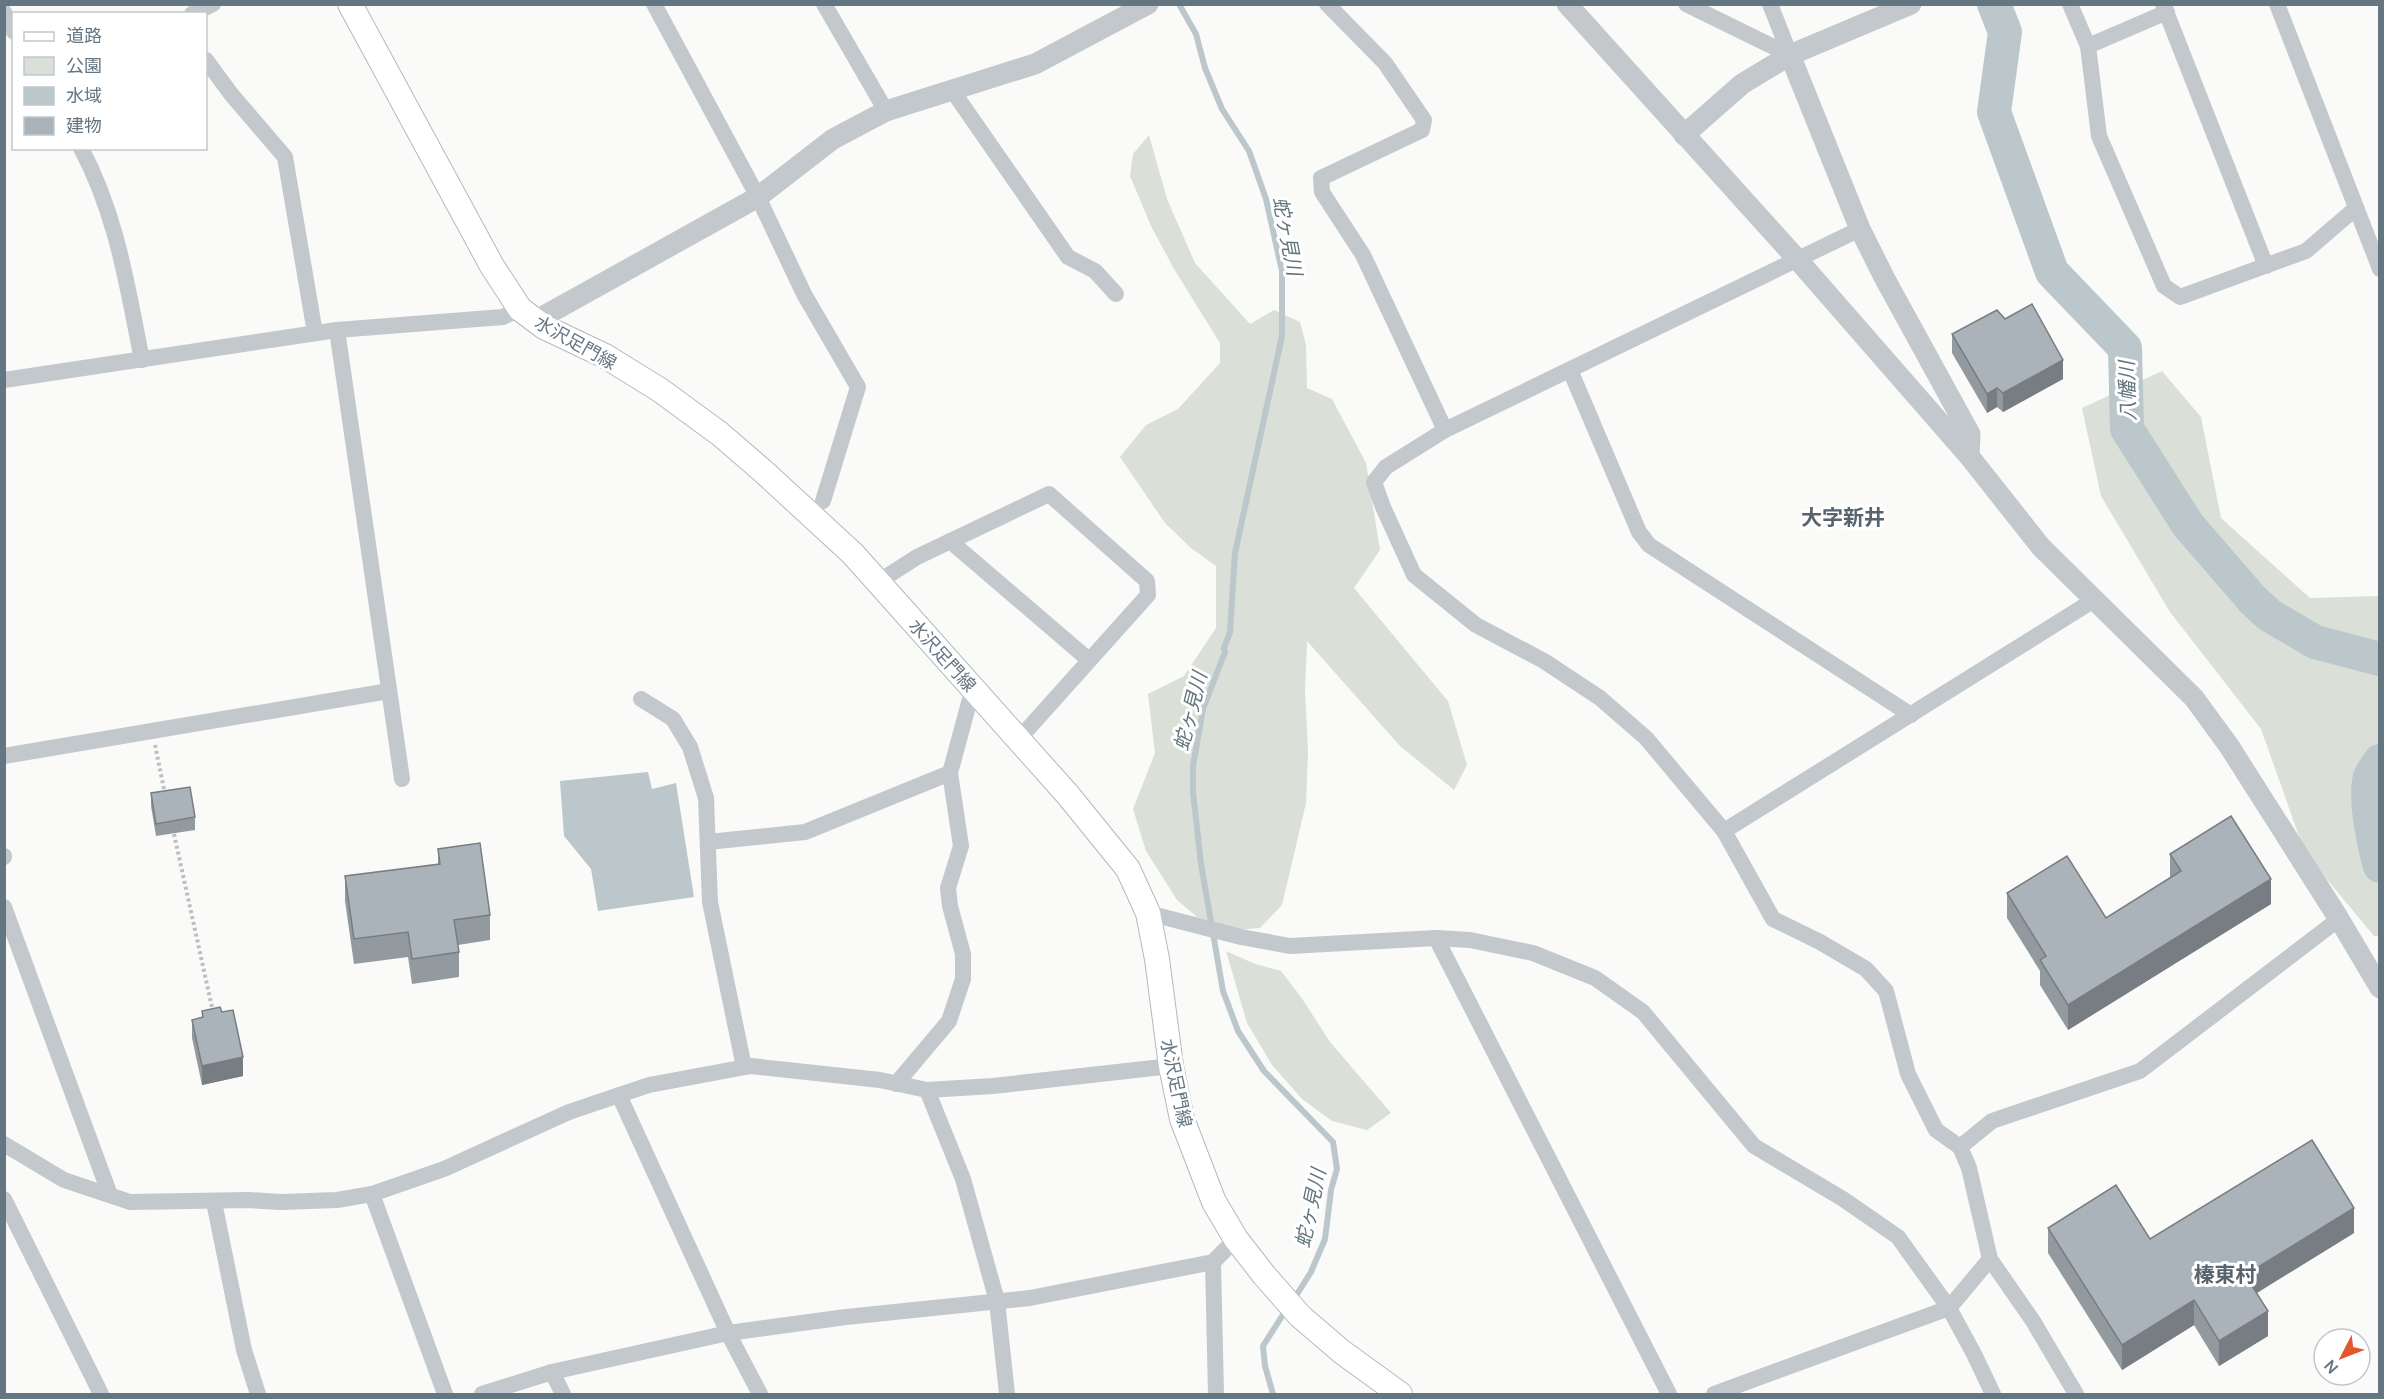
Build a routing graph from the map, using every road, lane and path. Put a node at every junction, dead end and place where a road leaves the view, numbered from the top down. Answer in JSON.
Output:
{"nodes":[{"id":1,"x":213,"y":4,"type":"edge"},
{"id":2,"x":350,"y":4,"type":"edge"},
{"id":3,"x":654,"y":4,"type":"edge"},
{"id":4,"x":824,"y":4,"type":"edge"},
{"id":5,"x":1148,"y":4,"type":"edge"},
{"id":6,"x":1327,"y":4,"type":"edge"},
{"id":7,"x":1568,"y":4,"type":"edge"},
{"id":8,"x":1686,"y":4,"type":"edge"},
{"id":9,"x":1770,"y":4,"type":"edge"},
{"id":10,"x":1911,"y":4,"type":"edge"},
{"id":11,"x":2070,"y":4,"type":"edge"},
{"id":12,"x":2277,"y":4,"type":"edge"},
{"id":13,"x":2165,"y":8,"type":"edge"},
{"id":14,"x":4,"y":12,"type":"edge"},
{"id":15,"x":196,"y":12,"type":"edge"},
{"id":16,"x":12,"y":28,"type":"edge"},
{"id":17,"x":2088,"y":46,"type":"junction"},
{"id":18,"x":1790,"y":55,"type":"junction"},
{"id":19,"x":207,"y":61,"type":"edge"},
{"id":20,"x":952,"y":90,"type":"junction"},
{"id":21,"x":886,"y":111,"type":"junction"},
{"id":22,"x":1684,"y":135,"type":"junction"},
{"id":23,"x":82,"y":150,"type":"edge"},
{"id":24,"x":758,"y":197,"type":"junction"},
{"id":25,"x":2356,"y":208,"type":"junction"},
{"id":26,"x":1860,"y":229,"type":"junction"},
{"id":27,"x":1797,"y":259,"type":"junction"},
{"id":28,"x":2266,"y":266,"type":"junction"},
{"id":29,"x":2379,"y":269,"type":"edge"},
{"id":30,"x":1116,"y":294,"type":"dead end"},
{"id":31,"x":527,"y":315,"type":"junction"},
{"id":32,"x":337,"y":330,"type":"junction"},
{"id":33,"x":315,"y":333,"type":"junction"},
{"id":34,"x":142,"y":360,"type":"junction"},
{"id":35,"x":1570,"y":370,"type":"junction"},
{"id":36,"x":4,"y":380,"type":"edge"},
{"id":37,"x":1445,"y":430,"type":"junction"},
{"id":38,"x":1969,"y":456,"type":"junction"},
{"id":39,"x":823,"y":501,"type":"dead end"},
{"id":40,"x":950,"y":541,"type":"junction"},
{"id":41,"x":878,"y":582,"type":"junction"},
{"id":42,"x":2094,"y":600,"type":"junction"},
{"id":43,"x":1089,"y":660,"type":"junction"},
{"id":44,"x":973,"y":688,"type":"junction"},
{"id":45,"x":389,"y":691,"type":"junction"},
{"id":46,"x":641,"y":699,"type":"dead end"},
{"id":47,"x":1911,"y":715,"type":"junction"},
{"id":48,"x":152,"y":731,"type":"junction"},
{"id":49,"x":1018,"y":740,"type":"junction"},
{"id":50,"x":4,"y":756,"type":"edge"},
{"id":51,"x":950,"y":772,"type":"junction"},
{"id":52,"x":402,"y":779,"type":"dead end"},
{"id":53,"x":167,"y":803,"type":"edge"},
{"id":54,"x":1724,"y":831,"type":"junction"},
{"id":55,"x":174,"y":834,"type":"dead end"},
{"id":56,"x":708,"y":842,"type":"junction"},
{"id":57,"x":4,"y":907,"type":"edge"},
{"id":58,"x":1148,"y":913,"type":"junction"},
{"id":59,"x":2339,"y":919,"type":"junction"},
{"id":60,"x":1436,"y":938,"type":"junction"},
{"id":61,"x":2379,"y":988,"type":"edge"},
{"id":62,"x":213,"y":1016,"type":"edge"},
{"id":63,"x":1171,"y":1066,"type":"junction"},
{"id":64,"x":744,"y":1067,"type":"junction"},
{"id":65,"x":896,"y":1083,"type":"junction"},
{"id":66,"x":927,"y":1090,"type":"junction"},
{"id":67,"x":619,"y":1095,"type":"junction"},
{"id":68,"x":4,"y":1144,"type":"edge"},
{"id":69,"x":1960,"y":1147,"type":"junction"},
{"id":70,"x":372,"y":1194,"type":"junction"},
{"id":71,"x":110,"y":1196,"type":"junction"},
{"id":72,"x":4,"y":1199,"type":"edge"},
{"id":73,"x":214,"y":1202,"type":"junction"},
{"id":74,"x":1236,"y":1239,"type":"junction"},
{"id":75,"x":1990,"y":1259,"type":"junction"},
{"id":76,"x":1213,"y":1262,"type":"junction"},
{"id":77,"x":997,"y":1301,"type":"junction"},
{"id":78,"x":1949,"y":1308,"type":"junction"},
{"id":79,"x":728,"y":1333,"type":"junction"},
{"id":80,"x":552,"y":1372,"type":"junction"},
{"id":81,"x":101,"y":1395,"type":"edge"},
{"id":82,"x":258,"y":1395,"type":"edge"},
{"id":83,"x":445,"y":1395,"type":"edge"},
{"id":84,"x":482,"y":1395,"type":"edge"},
{"id":85,"x":563,"y":1395,"type":"edge"},
{"id":86,"x":760,"y":1395,"type":"edge"},
{"id":87,"x":1007,"y":1395,"type":"edge"},
{"id":88,"x":1216,"y":1395,"type":"edge"},
{"id":89,"x":1400,"y":1395,"type":"edge"},
{"id":90,"x":1669,"y":1395,"type":"edge"},
{"id":91,"x":1714,"y":1395,"type":"edge"},
{"id":92,"x":1993,"y":1395,"type":"edge"},
{"id":93,"x":2076,"y":1395,"type":"edge"}],
"edges":[{"from":1,"to":15,"type":"street"},
{"from":2,"to":31,"type":"main road","name":"水沢足門線"},
{"from":3,"to":24,"type":"street"},
{"from":4,"to":21,"type":"street"},
{"from":5,"to":20,"type":"street"},
{"from":6,"to":37,"type":"street"},
{"from":7,"to":22,"type":"street"},
{"from":8,"to":18,"type":"street"},
{"from":9,"to":18,"type":"street"},
{"from":10,"to":18,"type":"street"},
{"from":11,"to":17,"type":"street"},
{"from":12,"to":25,"type":"street"},
{"from":13,"to":17,"type":"street"},
{"from":13,"to":28,"type":"street"},
{"from":14,"to":16,"type":"street"},
{"from":17,"to":28,"type":"street"},
{"from":18,"to":22,"type":"street"},
{"from":18,"to":26,"type":"street"},
{"from":19,"to":33,"type":"street"},
{"from":20,"to":21,"type":"street"},
{"from":20,"to":30,"type":"street"},
{"from":21,"to":24,"type":"street"},
{"from":22,"to":27,"type":"street"},
{"from":23,"to":34,"type":"street"},
{"from":24,"to":31,"type":"street"},
{"from":24,"to":39,"type":"street"},
{"from":25,"to":28,"type":"street"},
{"from":25,"to":29,"type":"street"},
{"from":26,"to":27,"type":"street"},
{"from":26,"to":38,"type":"street"},
{"from":27,"to":35,"type":"street"},
{"from":27,"to":38,"type":"street"},
{"from":31,"to":32,"type":"street"},
{"from":31,"to":41,"type":"main road","name":"水沢足門線"},
{"from":32,"to":33,"type":"street"},
{"from":32,"to":45,"type":"street"},
{"from":33,"to":34,"type":"street"},
{"from":34,"to":36,"type":"street"},
{"from":35,"to":37,"type":"street"},
{"from":35,"to":47,"type":"street"},
{"from":37,"to":54,"type":"street"},
{"from":38,"to":42,"type":"street"},
{"from":40,"to":41,"type":"street"},
{"from":40,"to":43,"type":"street"},
{"from":40,"to":43,"type":"street"},
{"from":41,"to":44,"type":"main road","name":"水沢足門線"},
{"from":42,"to":47,"type":"street"},
{"from":42,"to":59,"type":"street"},
{"from":43,"to":49,"type":"street"},
{"from":44,"to":49,"type":"main road","name":"水沢足門線"},
{"from":44,"to":51,"type":"street"},
{"from":45,"to":48,"type":"street"},
{"from":45,"to":52,"type":"street"},
{"from":46,"to":56,"type":"street"},
{"from":47,"to":54,"type":"street"},
{"from":48,"to":50,"type":"street"},
{"from":48,"to":53,"type":"path"},
{"from":49,"to":58,"type":"main road","name":"水沢足門線"},
{"from":51,"to":56,"type":"street"},
{"from":51,"to":65,"type":"street"},
{"from":54,"to":69,"type":"street"},
{"from":55,"to":62,"type":"path"},
{"from":56,"to":64,"type":"street"},
{"from":57,"to":71,"type":"street"},
{"from":58,"to":60,"type":"street"},
{"from":58,"to":63,"type":"main road","name":"水沢足門線"},
{"from":59,"to":61,"type":"street"},
{"from":59,"to":69,"type":"street"},
{"from":60,"to":78,"type":"street"},
{"from":60,"to":90,"type":"street"},
{"from":63,"to":66,"type":"street"},
{"from":63,"to":74,"type":"main road","name":"水沢足門線"},
{"from":64,"to":65,"type":"street"},
{"from":64,"to":67,"type":"street"},
{"from":65,"to":66,"type":"street"},
{"from":66,"to":77,"type":"street"},
{"from":67,"to":70,"type":"street"},
{"from":67,"to":79,"type":"street"},
{"from":68,"to":71,"type":"street"},
{"from":69,"to":75,"type":"street"},
{"from":70,"to":73,"type":"street"},
{"from":70,"to":83,"type":"street"},
{"from":71,"to":73,"type":"street"},
{"from":72,"to":81,"type":"street"},
{"from":73,"to":82,"type":"street"},
{"from":74,"to":76,"type":"street"},
{"from":74,"to":89,"type":"main road","name":"水沢足門線"},
{"from":75,"to":78,"type":"street"},
{"from":75,"to":93,"type":"street"},
{"from":76,"to":77,"type":"street"},
{"from":76,"to":88,"type":"street"},
{"from":77,"to":79,"type":"street"},
{"from":77,"to":87,"type":"street"},
{"from":78,"to":91,"type":"street"},
{"from":78,"to":92,"type":"street"},
{"from":79,"to":80,"type":"street"},
{"from":79,"to":86,"type":"street"},
{"from":80,"to":84,"type":"street"},
{"from":80,"to":85,"type":"street"}]}
